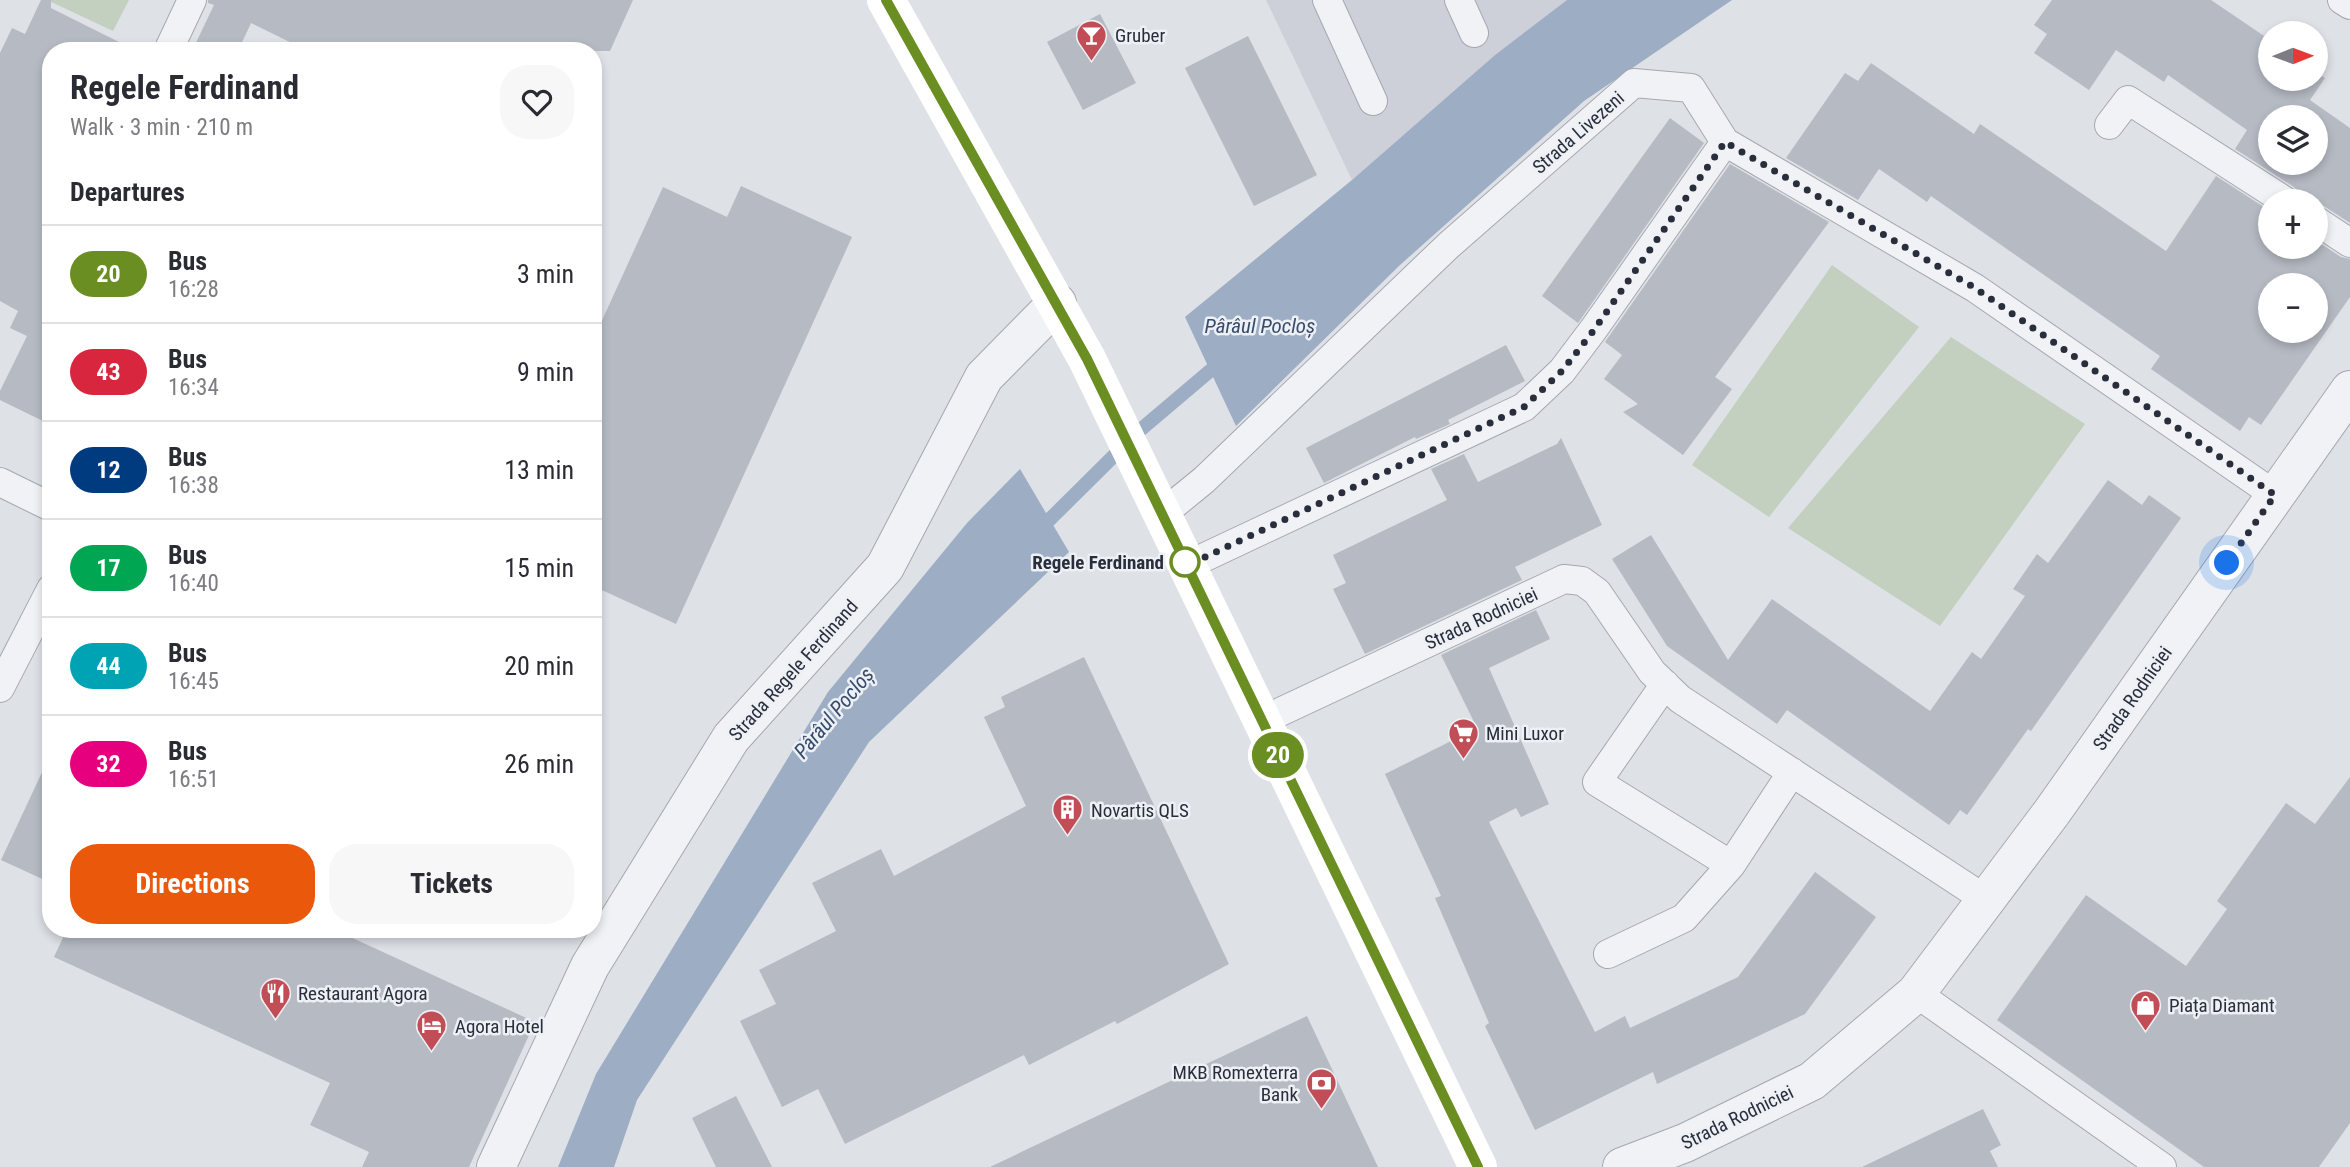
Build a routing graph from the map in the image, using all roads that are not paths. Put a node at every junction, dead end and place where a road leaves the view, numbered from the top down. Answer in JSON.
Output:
{"nodes":[{"id":1,"x":192,"y":0,"type":"edge"},
{"id":2,"x":886,"y":0,"type":"edge"},
{"id":3,"x":1327,"y":0,"type":"edge"},
{"id":4,"x":1460,"y":0,"type":"edge"},
{"id":5,"x":2342,"y":0,"type":"edge"},
{"id":6,"x":2350,"y":5,"type":"edge"},
{"id":7,"x":1474,"y":33,"type":"dead end"},
{"id":8,"x":172,"y":42,"type":"edge"},
{"id":9,"x":1373,"y":101,"type":"dead end"},
{"id":10,"x":2109,"y":125,"type":"dead end"},
{"id":11,"x":1725,"y":142,"type":"junction"},
{"id":12,"x":2266,"y":189,"type":"edge"},
{"id":13,"x":2328,"y":229,"type":"edge"},
{"id":14,"x":2350,"y":243,"type":"edge"},
{"id":15,"x":1057,"y":303,"type":"junction"},
{"id":16,"x":2350,"y":390,"type":"edge"},
{"id":17,"x":0,"y":482,"type":"edge"},
{"id":18,"x":2275,"y":495,"type":"junction"},
{"id":19,"x":42,"y":503,"type":"edge"},
{"id":20,"x":1159,"y":511,"type":"junction"},
{"id":21,"x":1186,"y":566,"type":"junction"},
{"id":22,"x":42,"y":606,"type":"edge"},
{"id":23,"x":1665,"y":684,"type":"junction"},
{"id":24,"x":0,"y":688,"type":"edge"},
{"id":25,"x":1261,"y":721,"type":"junction"},
{"id":26,"x":1793,"y":772,"type":"junction"},
{"id":27,"x":1731,"y":865,"type":"junction"},
{"id":28,"x":1987,"y":901,"type":"junction"},
{"id":29,"x":1608,"y":954,"type":"dead end"},
{"id":30,"x":1916,"y":993,"type":"junction"},
{"id":31,"x":496,"y":1167,"type":"edge"},
{"id":32,"x":1478,"y":1167,"type":"edge"},
{"id":33,"x":1622,"y":1167,"type":"edge"},
{"id":34,"x":2162,"y":1167,"type":"edge"}],
"edges":[{"from":1,"to":8,"type":"lane"},
{"from":2,"to":15,"type":"main road"},
{"from":3,"to":9,"type":"lane"},
{"from":4,"to":7,"type":"lane"},
{"from":5,"to":6,"type":"lane"},
{"from":10,"to":12,"type":"lane"},
{"from":11,"to":18,"type":"lane"},
{"from":11,"to":20,"type":"lane","name":"Strada Livezeni"},
{"from":11,"to":21,"type":"lane"},
{"from":13,"to":14,"type":"lane"},
{"from":15,"to":20,"type":"main road"},
{"from":15,"to":31,"type":"street","name":"Strada Regele Ferdinand"},
{"from":16,"to":18,"type":"street","name":"Strada Rodniciei"},
{"from":17,"to":19,"type":"lane"},
{"from":18,"to":28,"type":"street","name":"Strada Rodniciei"},
{"from":20,"to":21,"type":"main road"},
{"from":21,"to":25,"type":"main road"},
{"from":22,"to":24,"type":"lane"},
{"from":23,"to":25,"type":"lane","name":"Strada Rodniciei"},
{"from":23,"to":26,"type":"lane","name":"Strada Rodniciei"},
{"from":23,"to":27,"type":"lane"},
{"from":25,"to":32,"type":"main road"},
{"from":26,"to":27,"type":"lane"},
{"from":26,"to":28,"type":"lane","name":"Strada Rodniciei"},
{"from":27,"to":29,"type":"lane"},
{"from":28,"to":30,"type":"street","name":"Strada Rodniciei"},
{"from":30,"to":33,"type":"street","name":"Strada Rodniciei"},
{"from":30,"to":34,"type":"lane"}]}
